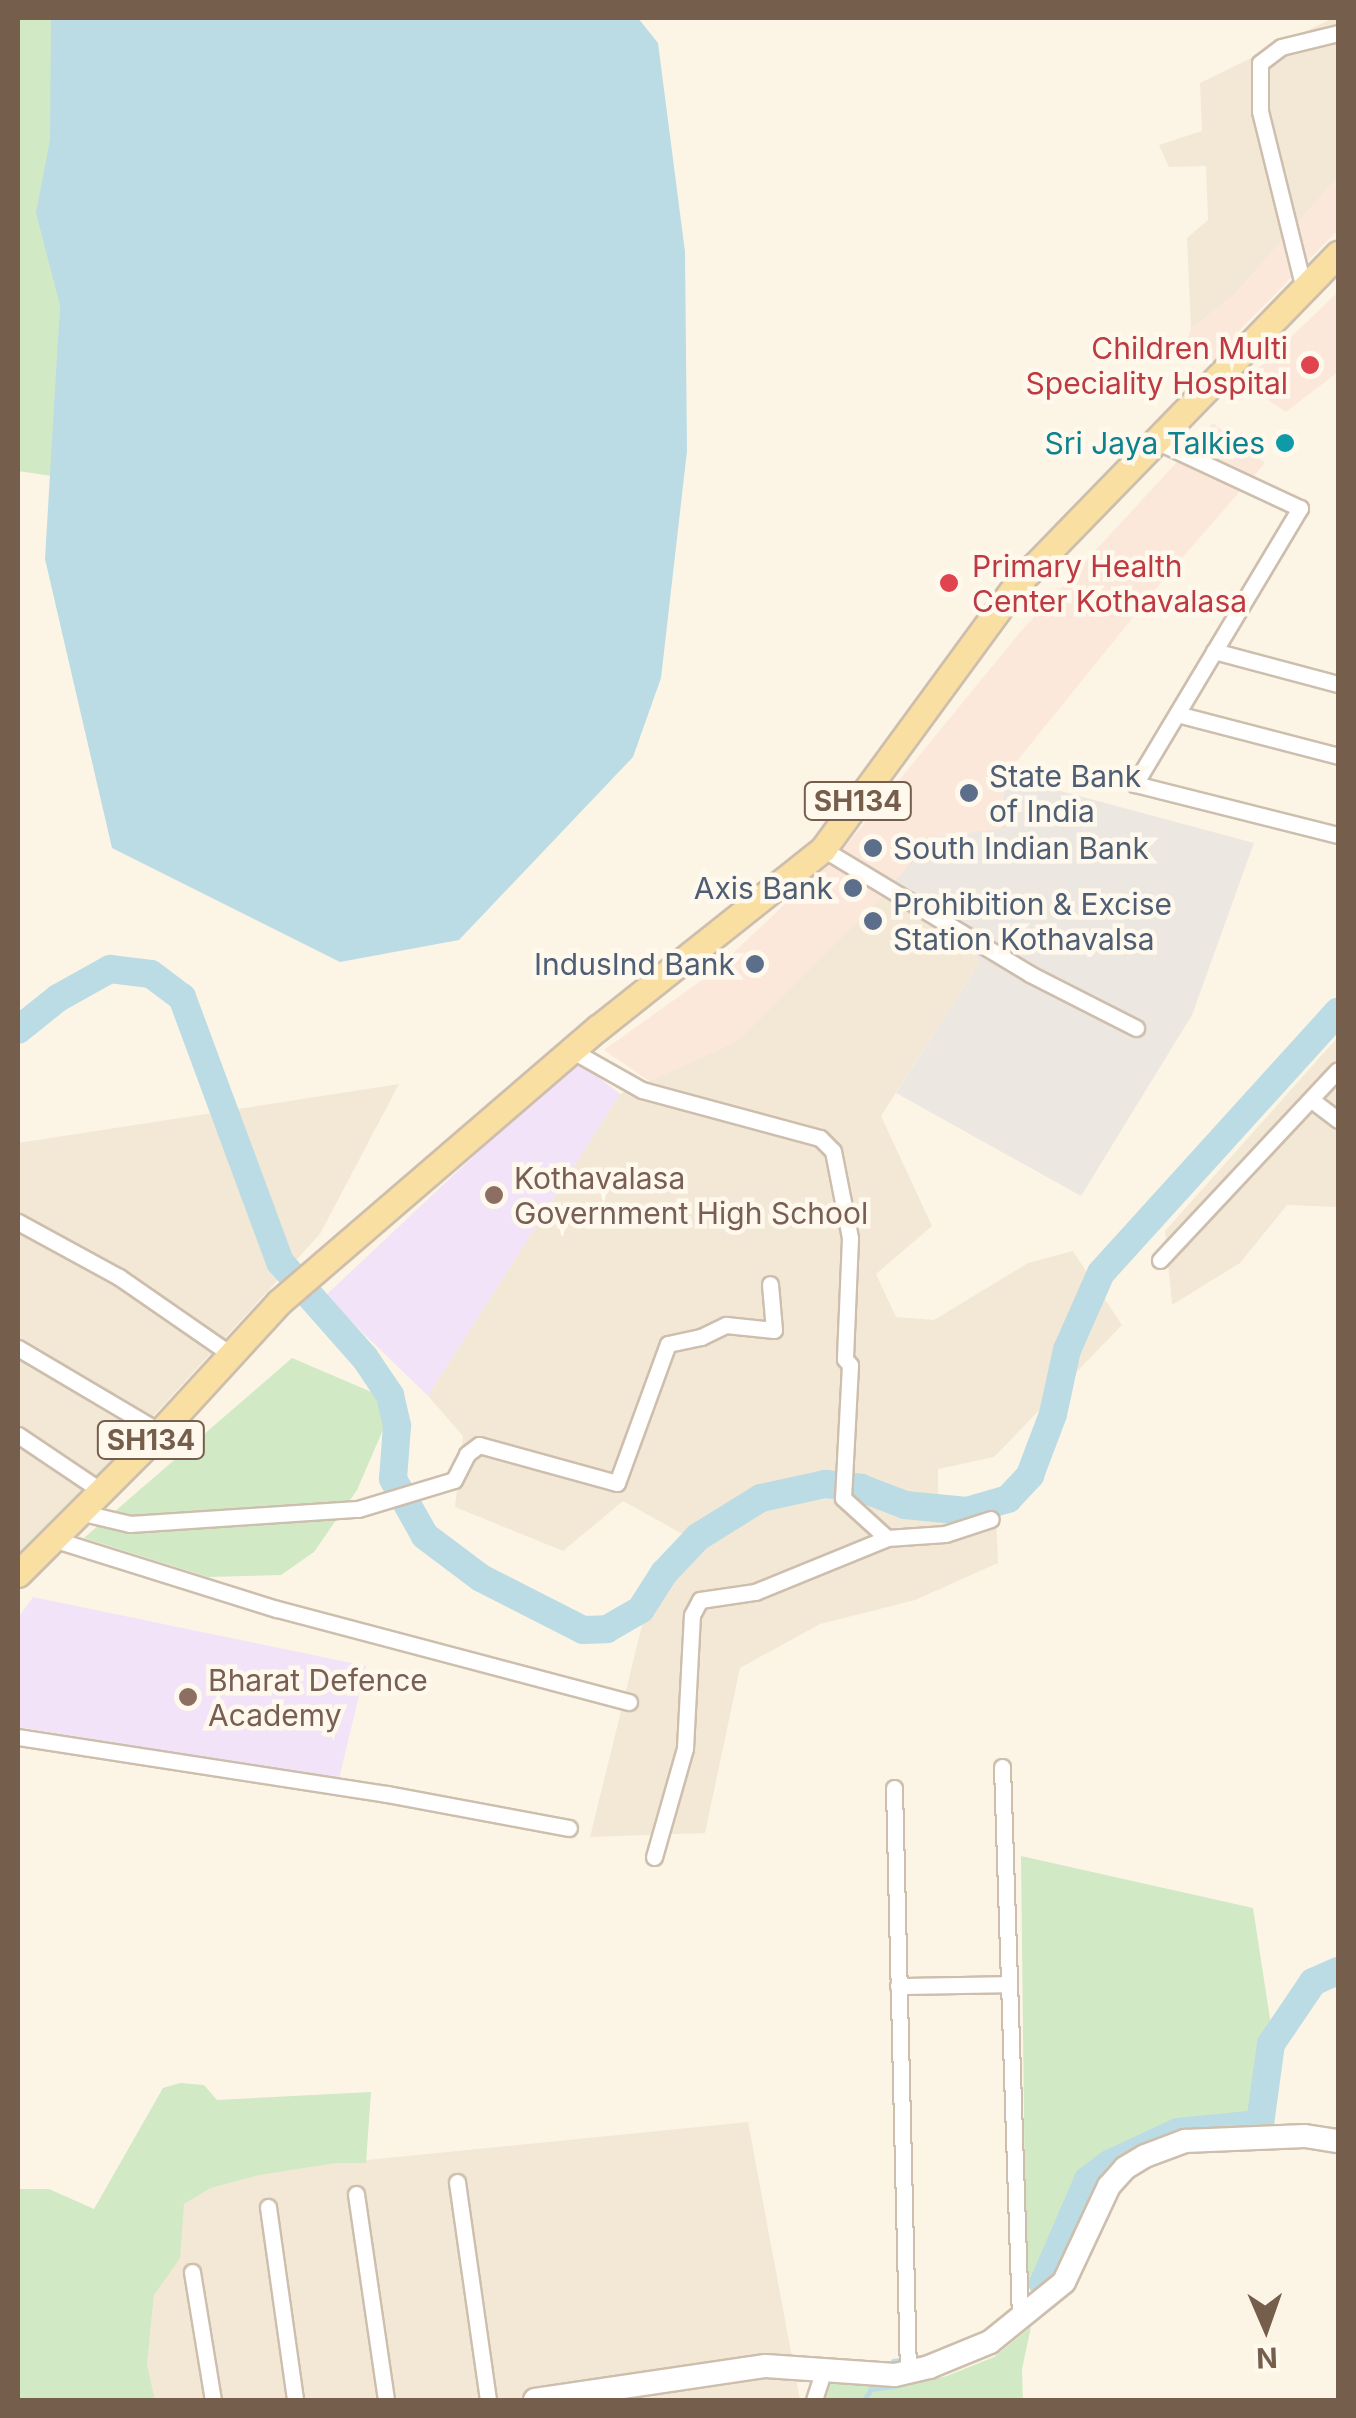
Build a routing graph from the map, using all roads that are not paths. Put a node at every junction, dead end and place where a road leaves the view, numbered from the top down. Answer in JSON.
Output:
{"nodes":[{"id":1,"x":1338,"y":33,"type":"edge"},
{"id":2,"x":1338,"y":254,"type":"edge"},
{"id":3,"x":1304,"y":289,"type":"junction"},
{"id":4,"x":1156,"y":441,"type":"junction"},
{"id":5,"x":1214,"y":651,"type":"junction"},
{"id":6,"x":1338,"y":684,"type":"edge"},
{"id":7,"x":1177,"y":714,"type":"junction"},
{"id":8,"x":1338,"y":756,"type":"edge"},
{"id":9,"x":1338,"y":835,"type":"edge"},
{"id":10,"x":823,"y":849,"type":"junction"},
{"id":11,"x":1136,"y":1028,"type":"dead end"},
{"id":12,"x":571,"y":1050,"type":"junction"},
{"id":13,"x":1338,"y":1070,"type":"edge"},
{"id":14,"x":1313,"y":1101,"type":"junction"},
{"id":15,"x":1338,"y":1120,"type":"edge"},
{"id":16,"x":18,"y":1222,"type":"edge"},
{"id":17,"x":1160,"y":1260,"type":"dead end"},
{"id":18,"x":770,"y":1284,"type":"dead end"},
{"id":19,"x":18,"y":1348,"type":"edge"},
{"id":20,"x":232,"y":1356,"type":"junction"},
{"id":21,"x":160,"y":1432,"type":"junction"},
{"id":22,"x":18,"y":1435,"type":"edge"},
{"id":23,"x":100,"y":1490,"type":"junction"},
{"id":24,"x":79,"y":1512,"type":"junction"},
{"id":25,"x":991,"y":1519,"type":"dead end"},
{"id":26,"x":888,"y":1538,"type":"junction"},
{"id":27,"x":53,"y":1539,"type":"junction"},
{"id":28,"x":18,"y":1574,"type":"edge"},
{"id":29,"x":629,"y":1702,"type":"dead end"},
{"id":30,"x":18,"y":1737,"type":"edge"},
{"id":31,"x":1002,"y":1768,"type":"dead end"},
{"id":32,"x":894,"y":1788,"type":"dead end"},
{"id":33,"x":569,"y":1828,"type":"dead end"},
{"id":34,"x":654,"y":1857,"type":"dead end"},
{"id":35,"x":1009,"y":1984,"type":"junction"},
{"id":36,"x":898,"y":1986,"type":"junction"},
{"id":37,"x":1338,"y":2141,"type":"edge"},
{"id":38,"x":457,"y":2182,"type":"dead end"},
{"id":39,"x":356,"y":2194,"type":"dead end"},
{"id":40,"x":268,"y":2207,"type":"dead end"},
{"id":41,"x":192,"y":2272,"type":"dead end"},
{"id":42,"x":1020,"y":2318,"type":"junction"},
{"id":43,"x":824,"y":2369,"type":"junction"},
{"id":44,"x":908,"y":2370,"type":"junction"},
{"id":45,"x":213,"y":2400,"type":"edge"},
{"id":46,"x":295,"y":2400,"type":"edge"},
{"id":47,"x":386,"y":2400,"type":"edge"},
{"id":48,"x":488,"y":2400,"type":"edge"},
{"id":49,"x":535,"y":2400,"type":"edge"},
{"id":50,"x":814,"y":2400,"type":"edge"}],
"edges":[{"from":1,"to":3,"type":"street"},
{"from":2,"to":3,"type":"main road","number":"SH134"},
{"from":3,"to":4,"type":"main road","number":"SH134"},
{"from":4,"to":5,"type":"street"},
{"from":4,"to":10,"type":"main road","number":"SH134"},
{"from":5,"to":6,"type":"street"},
{"from":5,"to":7,"type":"street"},
{"from":7,"to":8,"type":"street"},
{"from":7,"to":9,"type":"street"},
{"from":10,"to":11,"type":"street"},
{"from":10,"to":12,"type":"main road","number":"SH134"},
{"from":12,"to":20,"type":"main road","number":"SH134"},
{"from":12,"to":26,"type":"street"},
{"from":13,"to":14,"type":"street"},
{"from":14,"to":15,"type":"street"},
{"from":14,"to":17,"type":"street"},
{"from":16,"to":20,"type":"street"},
{"from":18,"to":24,"type":"street"},
{"from":19,"to":21,"type":"street"},
{"from":20,"to":21,"type":"main road","number":"SH134"},
{"from":21,"to":23,"type":"main road","number":"SH134"},
{"from":22,"to":23,"type":"street"},
{"from":23,"to":24,"type":"main road","number":"SH134"},
{"from":24,"to":27,"type":"main road","number":"SH134"},
{"from":25,"to":26,"type":"street"},
{"from":26,"to":34,"type":"street"},
{"from":27,"to":28,"type":"main road","number":"SH134"},
{"from":27,"to":29,"type":"street"},
{"from":30,"to":33,"type":"street"},
{"from":31,"to":35,"type":"street"},
{"from":32,"to":36,"type":"street"},
{"from":35,"to":36,"type":"street"},
{"from":35,"to":42,"type":"street"},
{"from":36,"to":44,"type":"street"},
{"from":37,"to":42,"type":"street"},
{"from":38,"to":48,"type":"street"},
{"from":39,"to":47,"type":"street"},
{"from":40,"to":46,"type":"street"},
{"from":41,"to":45,"type":"street"},
{"from":42,"to":44,"type":"street"},
{"from":43,"to":44,"type":"street"},
{"from":43,"to":49,"type":"street"},
{"from":43,"to":50,"type":"street"}]}
